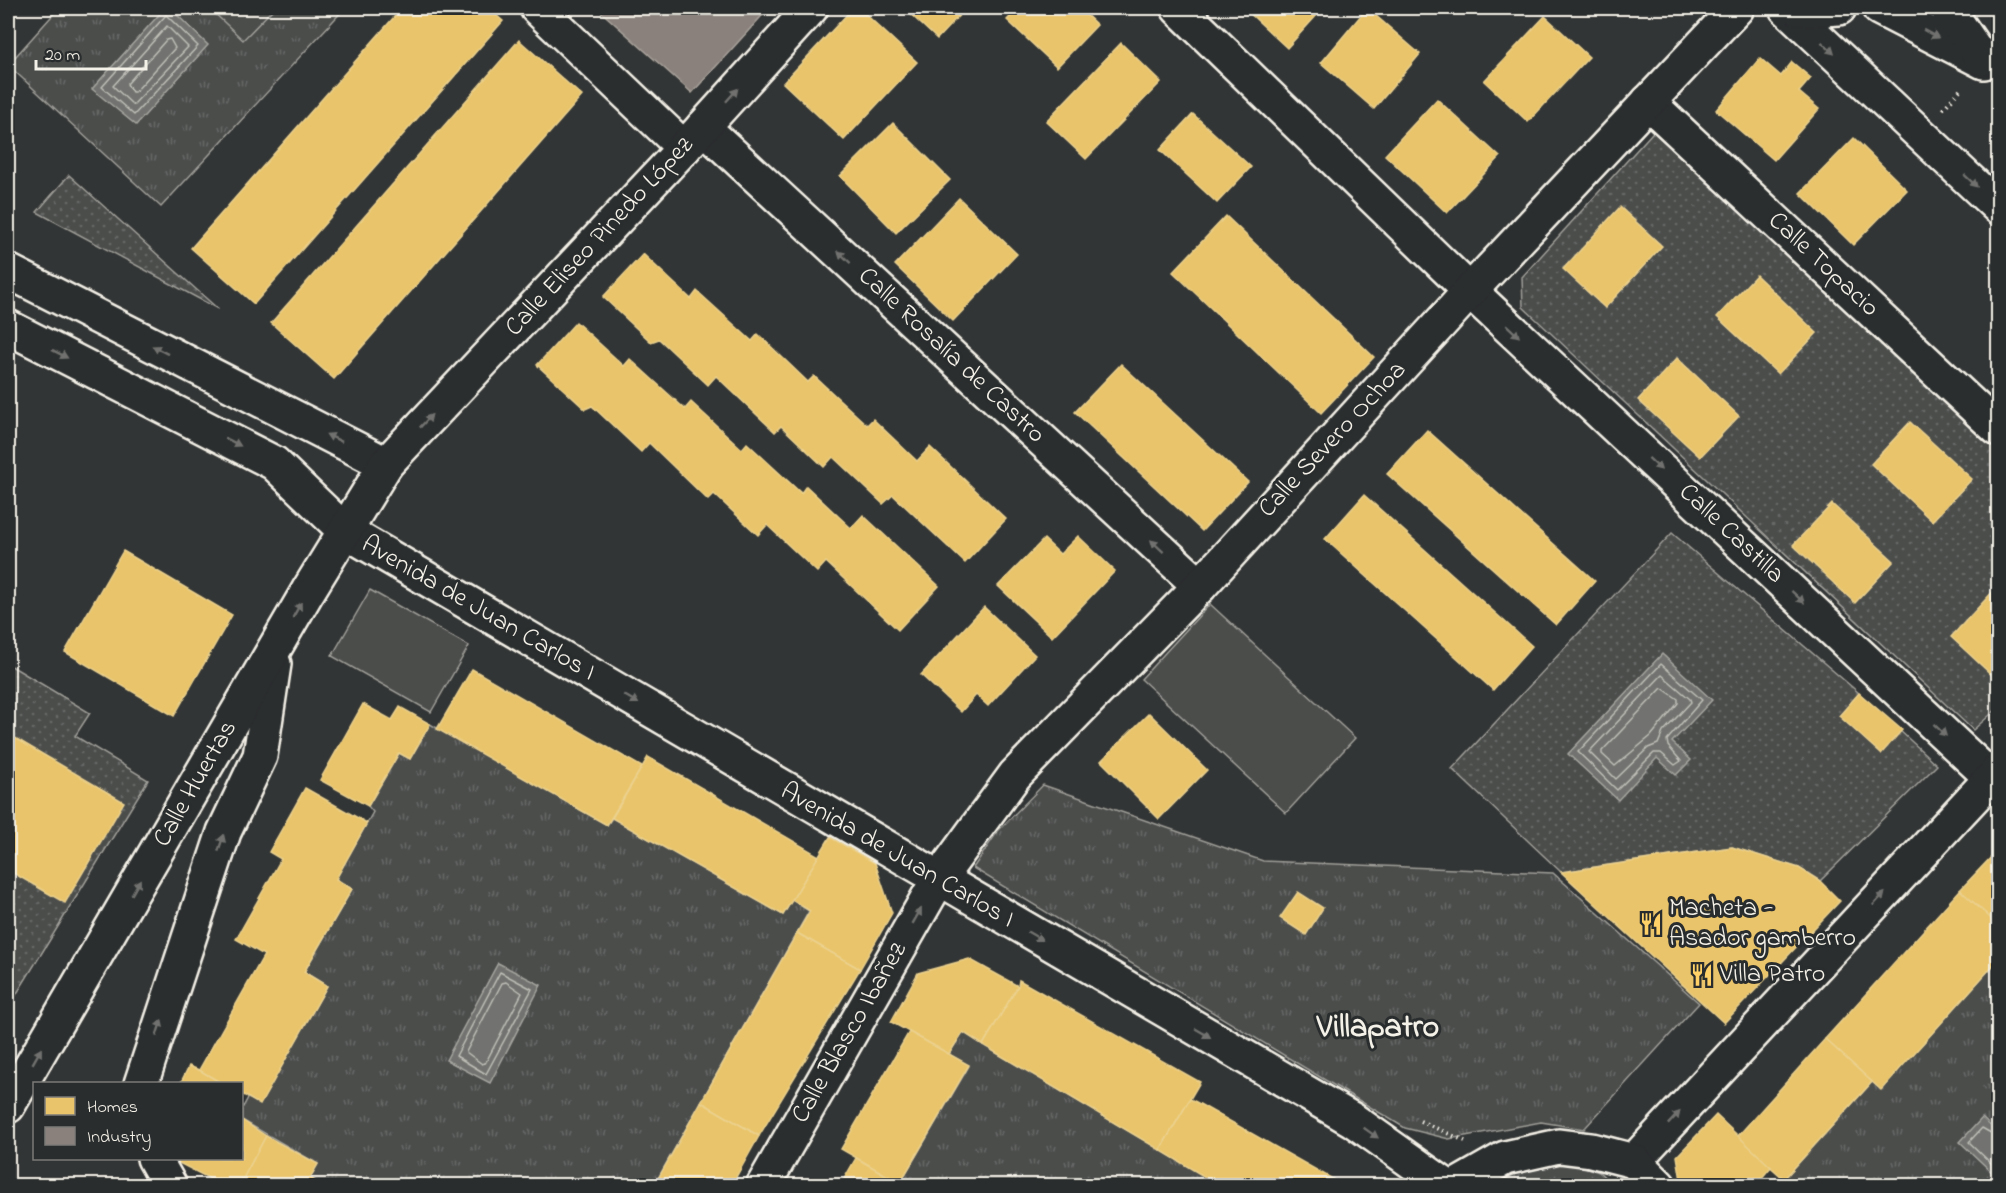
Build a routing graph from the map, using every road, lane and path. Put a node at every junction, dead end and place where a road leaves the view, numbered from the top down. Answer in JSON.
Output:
{"nodes":[{"id":1,"x":537,"y":8,"type":"edge"},
{"id":2,"x":811,"y":8,"type":"edge"},
{"id":3,"x":1178,"y":8,"type":"edge"},
{"id":4,"x":1737,"y":8,"type":"edge"},
{"id":5,"x":1786,"y":8,"type":"edge"},
{"id":6,"x":1797,"y":8,"type":"edge"},
{"id":7,"x":1839,"y":8,"type":"edge"},
{"id":8,"x":1878,"y":8,"type":"edge"},
{"id":9,"x":1947,"y":8,"type":"edge"},
{"id":10,"x":1991,"y":69,"type":"edge"},
{"id":11,"x":1648,"y":102,"type":"junction"},
{"id":12,"x":1920,"y":134,"type":"junction"},
{"id":13,"x":693,"y":138,"type":"junction"},
{"id":14,"x":1998,"y":207,"type":"edge"},
{"id":15,"x":8,"y":271,"type":"edge"},
{"id":16,"x":1470,"y":291,"type":"junction"},
{"id":17,"x":8,"y":327,"type":"edge"},
{"id":18,"x":1998,"y":429,"type":"edge"},
{"id":19,"x":386,"y":464,"type":"junction"},
{"id":20,"x":345,"y":531,"type":"junction"},
{"id":21,"x":1200,"y":586,"type":"junction"},
{"id":22,"x":276,"y":648,"type":"junction"},
{"id":23,"x":1996,"y":778,"type":"edge"},
{"id":24,"x":938,"y":880,"type":"junction"},
{"id":25,"x":141,"y":1082,"type":"edge"},
{"id":26,"x":8,"y":1106,"type":"edge"},
{"id":27,"x":155,"y":1160,"type":"edge"},
{"id":28,"x":1634,"y":1161,"type":"junction"},
{"id":29,"x":170,"y":1185,"type":"edge"},
{"id":30,"x":763,"y":1185,"type":"edge"},
{"id":31,"x":1446,"y":1185,"type":"edge"},
{"id":32,"x":1456,"y":1185,"type":"edge"},
{"id":33,"x":1659,"y":1185,"type":"edge"}],
"edges":[{"from":1,"to":13,"type":"street","name":"Calle Rosalía de Castro"},
{"from":13,"to":2,"type":"street","name":"Calle Eliseo Pinedo López","one_way":true},
{"from":3,"to":16,"type":"street","name":"Calle Castilla"},
{"from":4,"to":11,"type":"street","name":"Calle Severo Ochoa"},
{"from":5,"to":12,"type":"street","one_way":true},
{"from":6,"to":7,"type":"street"},
{"from":8,"to":10,"type":"street","one_way":true},
{"from":9,"to":10,"type":"street"},
{"from":10,"to":12,"type":"path"},
{"from":11,"to":16,"type":"street","name":"Calle Severo Ochoa"},
{"from":11,"to":18,"type":"street","name":"Calle Topacio"},
{"from":12,"to":14,"type":"street","one_way":true},
{"from":19,"to":13,"type":"street","name":"Calle Eliseo Pinedo López","one_way":true},
{"from":21,"to":13,"type":"street","name":"Calle Rosalía de Castro","one_way":true},
{"from":19,"to":15,"type":"street","one_way":true},
{"from":16,"to":21,"type":"street","name":"Calle Severo Ochoa"},
{"from":16,"to":23,"type":"street","name":"Calle Castilla","one_way":true},
{"from":17,"to":20,"type":"street","name":"Avenida de Juan Carlos I","one_way":true},
{"from":19,"to":20,"type":"street","name":"Calle Huertas"},
{"from":22,"to":20,"type":"street","name":"Calle Huertas","one_way":true},
{"from":20,"to":24,"type":"street","name":"Avenida de Juan Carlos I","one_way":true},
{"from":21,"to":24,"type":"street","name":"Calle Severo Ochoa"},
{"from":25,"to":22,"type":"street","one_way":true},
{"from":26,"to":22,"type":"street","name":"Calle Huertas","one_way":true},
{"from":28,"to":23,"type":"street","one_way":true},
{"from":30,"to":24,"type":"street","name":"Calle Blasco Ibañez","one_way":true},
{"from":24,"to":31,"type":"street","name":"Avenida de Juan Carlos I","one_way":true},
{"from":27,"to":29,"type":"street"},
{"from":28,"to":32,"type":"street"},
{"from":28,"to":33,"type":"street"}]}
